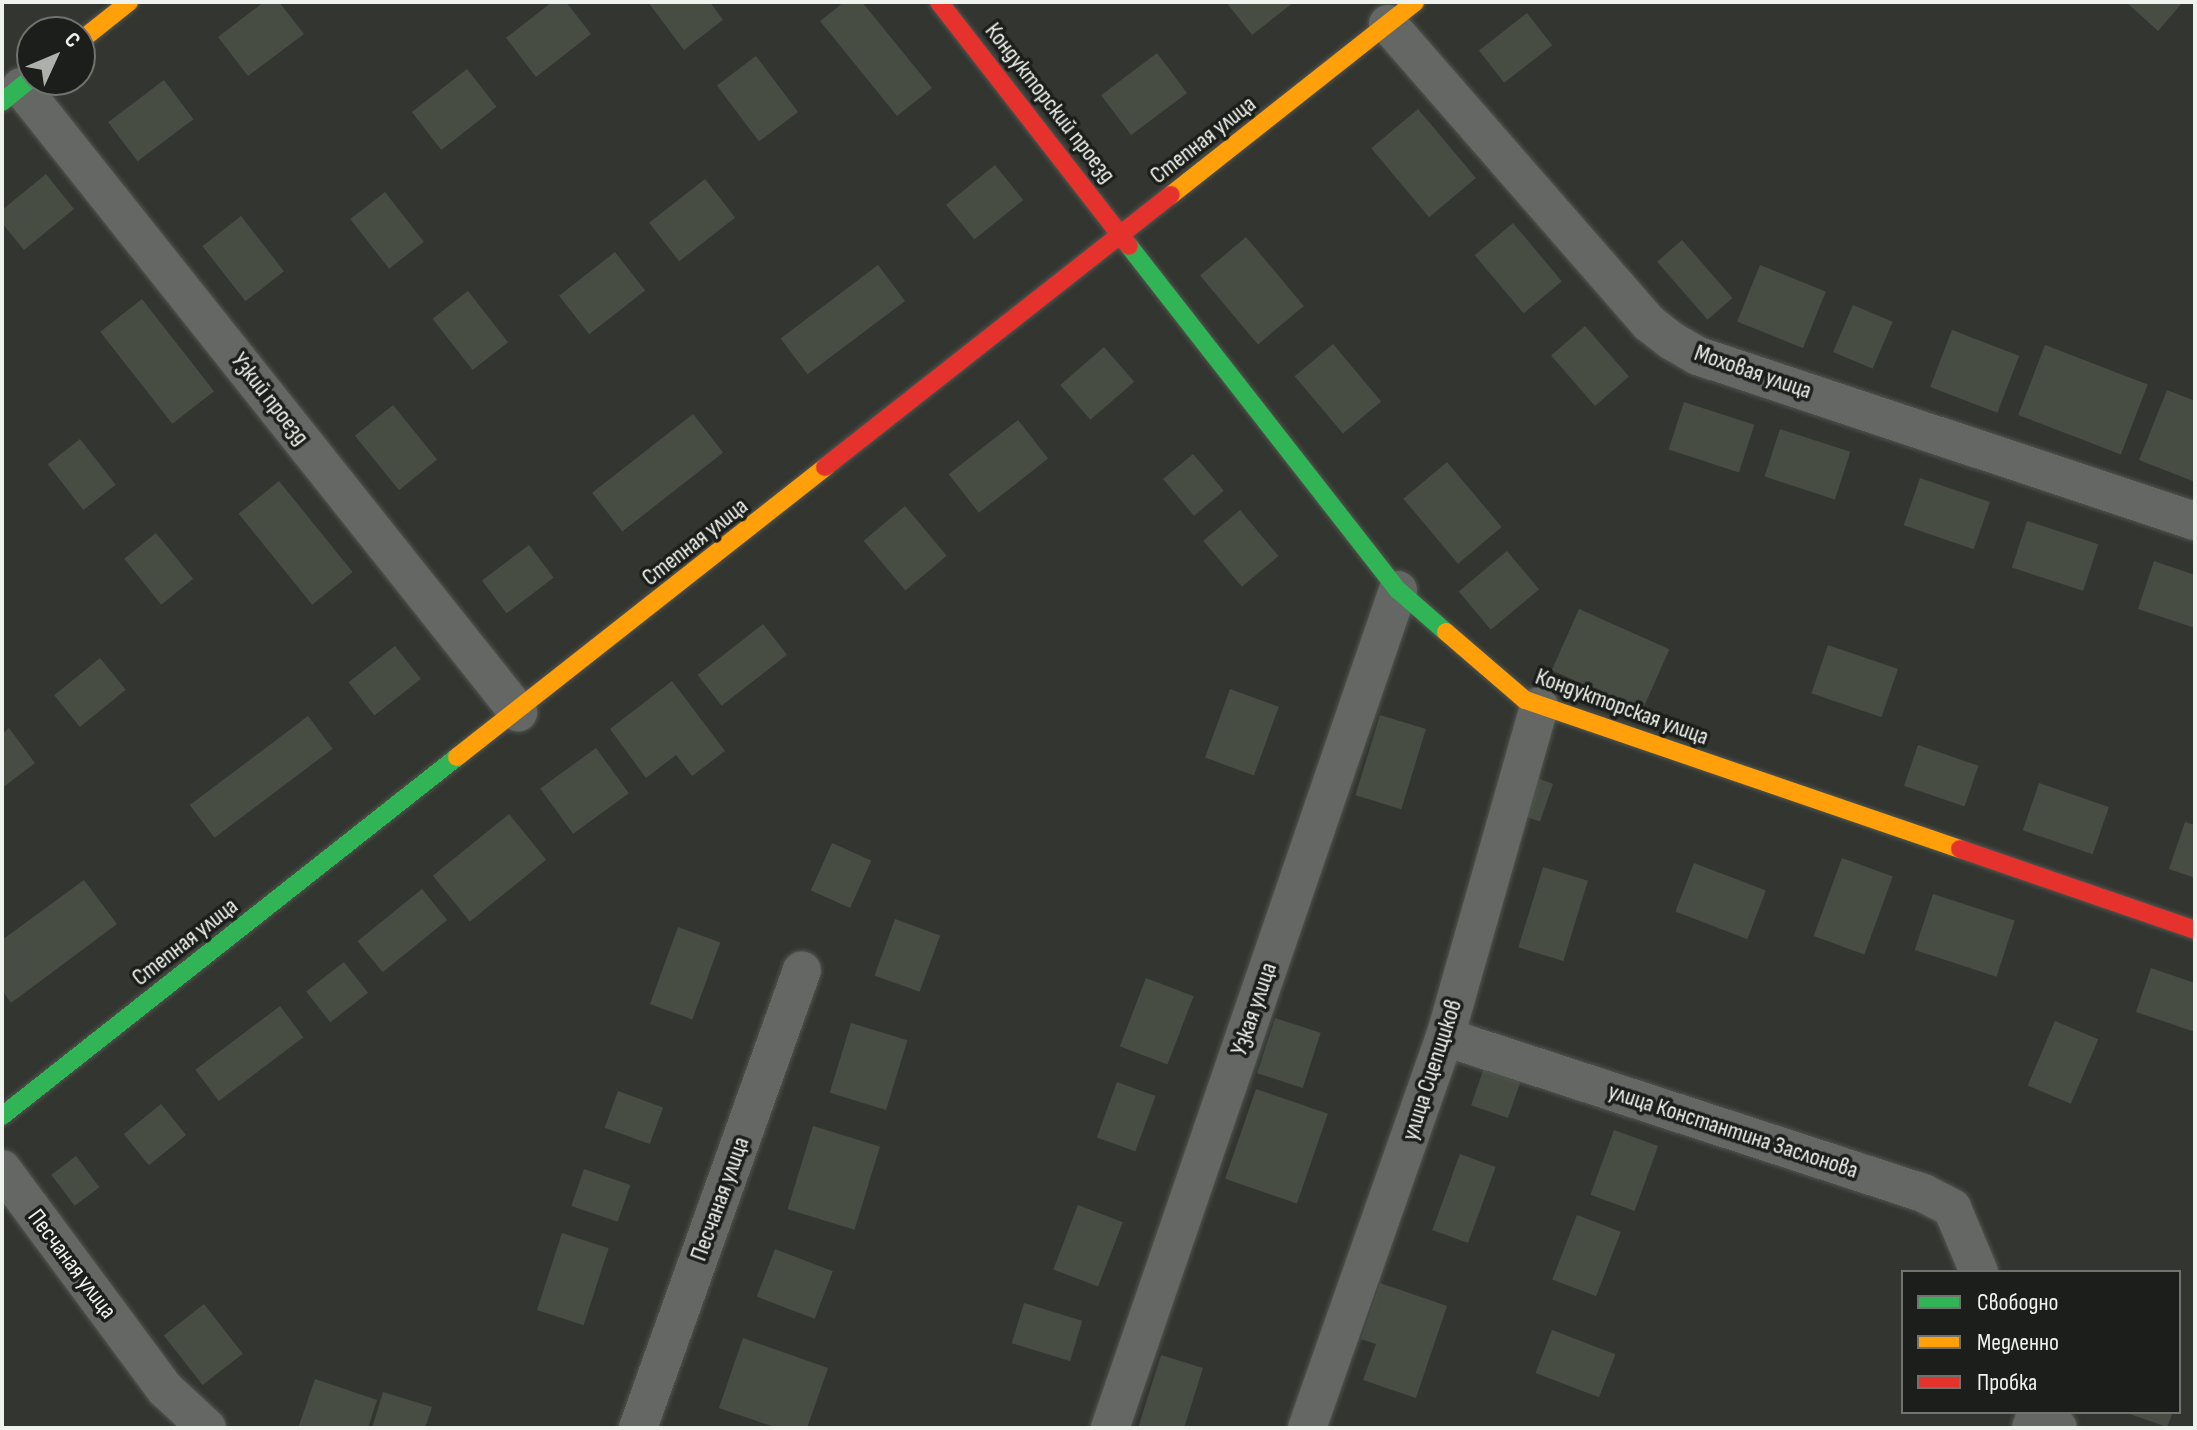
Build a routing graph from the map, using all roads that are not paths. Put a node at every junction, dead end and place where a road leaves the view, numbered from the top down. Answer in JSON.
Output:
{"nodes":[{"id":1,"x":129,"y":2,"type":"edge"},
{"id":2,"x":939,"y":2,"type":"edge"},
{"id":3,"x":1401,"y":13,"type":"edge"},
{"id":4,"x":96,"y":28,"type":"edge"},
{"id":5,"x":24,"y":96,"type":"edge"},
{"id":6,"x":1122,"y":234,"type":"junction"},
{"id":7,"x":2195,"y":521,"type":"edge"},
{"id":8,"x":1398,"y":590,"type":"junction"},
{"id":9,"x":1539,"y":706,"type":"junction"},
{"id":10,"x":518,"y":712,"type":"junction"},
{"id":11,"x":2195,"y":930,"type":"edge"},
{"id":12,"x":802,"y":970,"type":"dead end"},
{"id":13,"x":1445,"y":1037,"type":"junction"},
{"id":14,"x":2,"y":1116,"type":"edge"},
{"id":15,"x":2,"y":1169,"type":"edge"},
{"id":16,"x":1978,"y":1270,"type":"edge"},
{"id":17,"x":207,"y":1428,"type":"edge"},
{"id":18,"x":638,"y":1428,"type":"edge"},
{"id":19,"x":1110,"y":1428,"type":"edge"},
{"id":20,"x":1307,"y":1428,"type":"edge"}],
"edges":[{"from":1,"to":4,"type":"street"},
{"from":2,"to":6,"type":"street","name":"Кондукторский проезд"},
{"from":3,"to":6,"type":"street","name":"Степная улица"},
{"from":3,"to":7,"type":"street","name":"Моховая улица"},
{"from":5,"to":10,"type":"street","name":"Узкий проезд"},
{"from":6,"to":8,"type":"street","name":"Кондукторская улица"},
{"from":6,"to":10,"type":"street","name":"Степная улица"},
{"from":8,"to":9,"type":"street","name":"Кондукторская улица"},
{"from":8,"to":19,"type":"street","name":"Узкая улица"},
{"from":9,"to":11,"type":"street","name":"Кондукторская улица"},
{"from":9,"to":13,"type":"street","name":"улица Сцепщиков"},
{"from":10,"to":14,"type":"street","name":"Степная улица"},
{"from":12,"to":18,"type":"street","name":"Песчаная улица"},
{"from":13,"to":16,"type":"street","name":"улица Константина Заслонова"},
{"from":13,"to":20,"type":"street","name":"улица Сцепщиков"},
{"from":15,"to":17,"type":"street","name":"Песчаная улица"}]}
